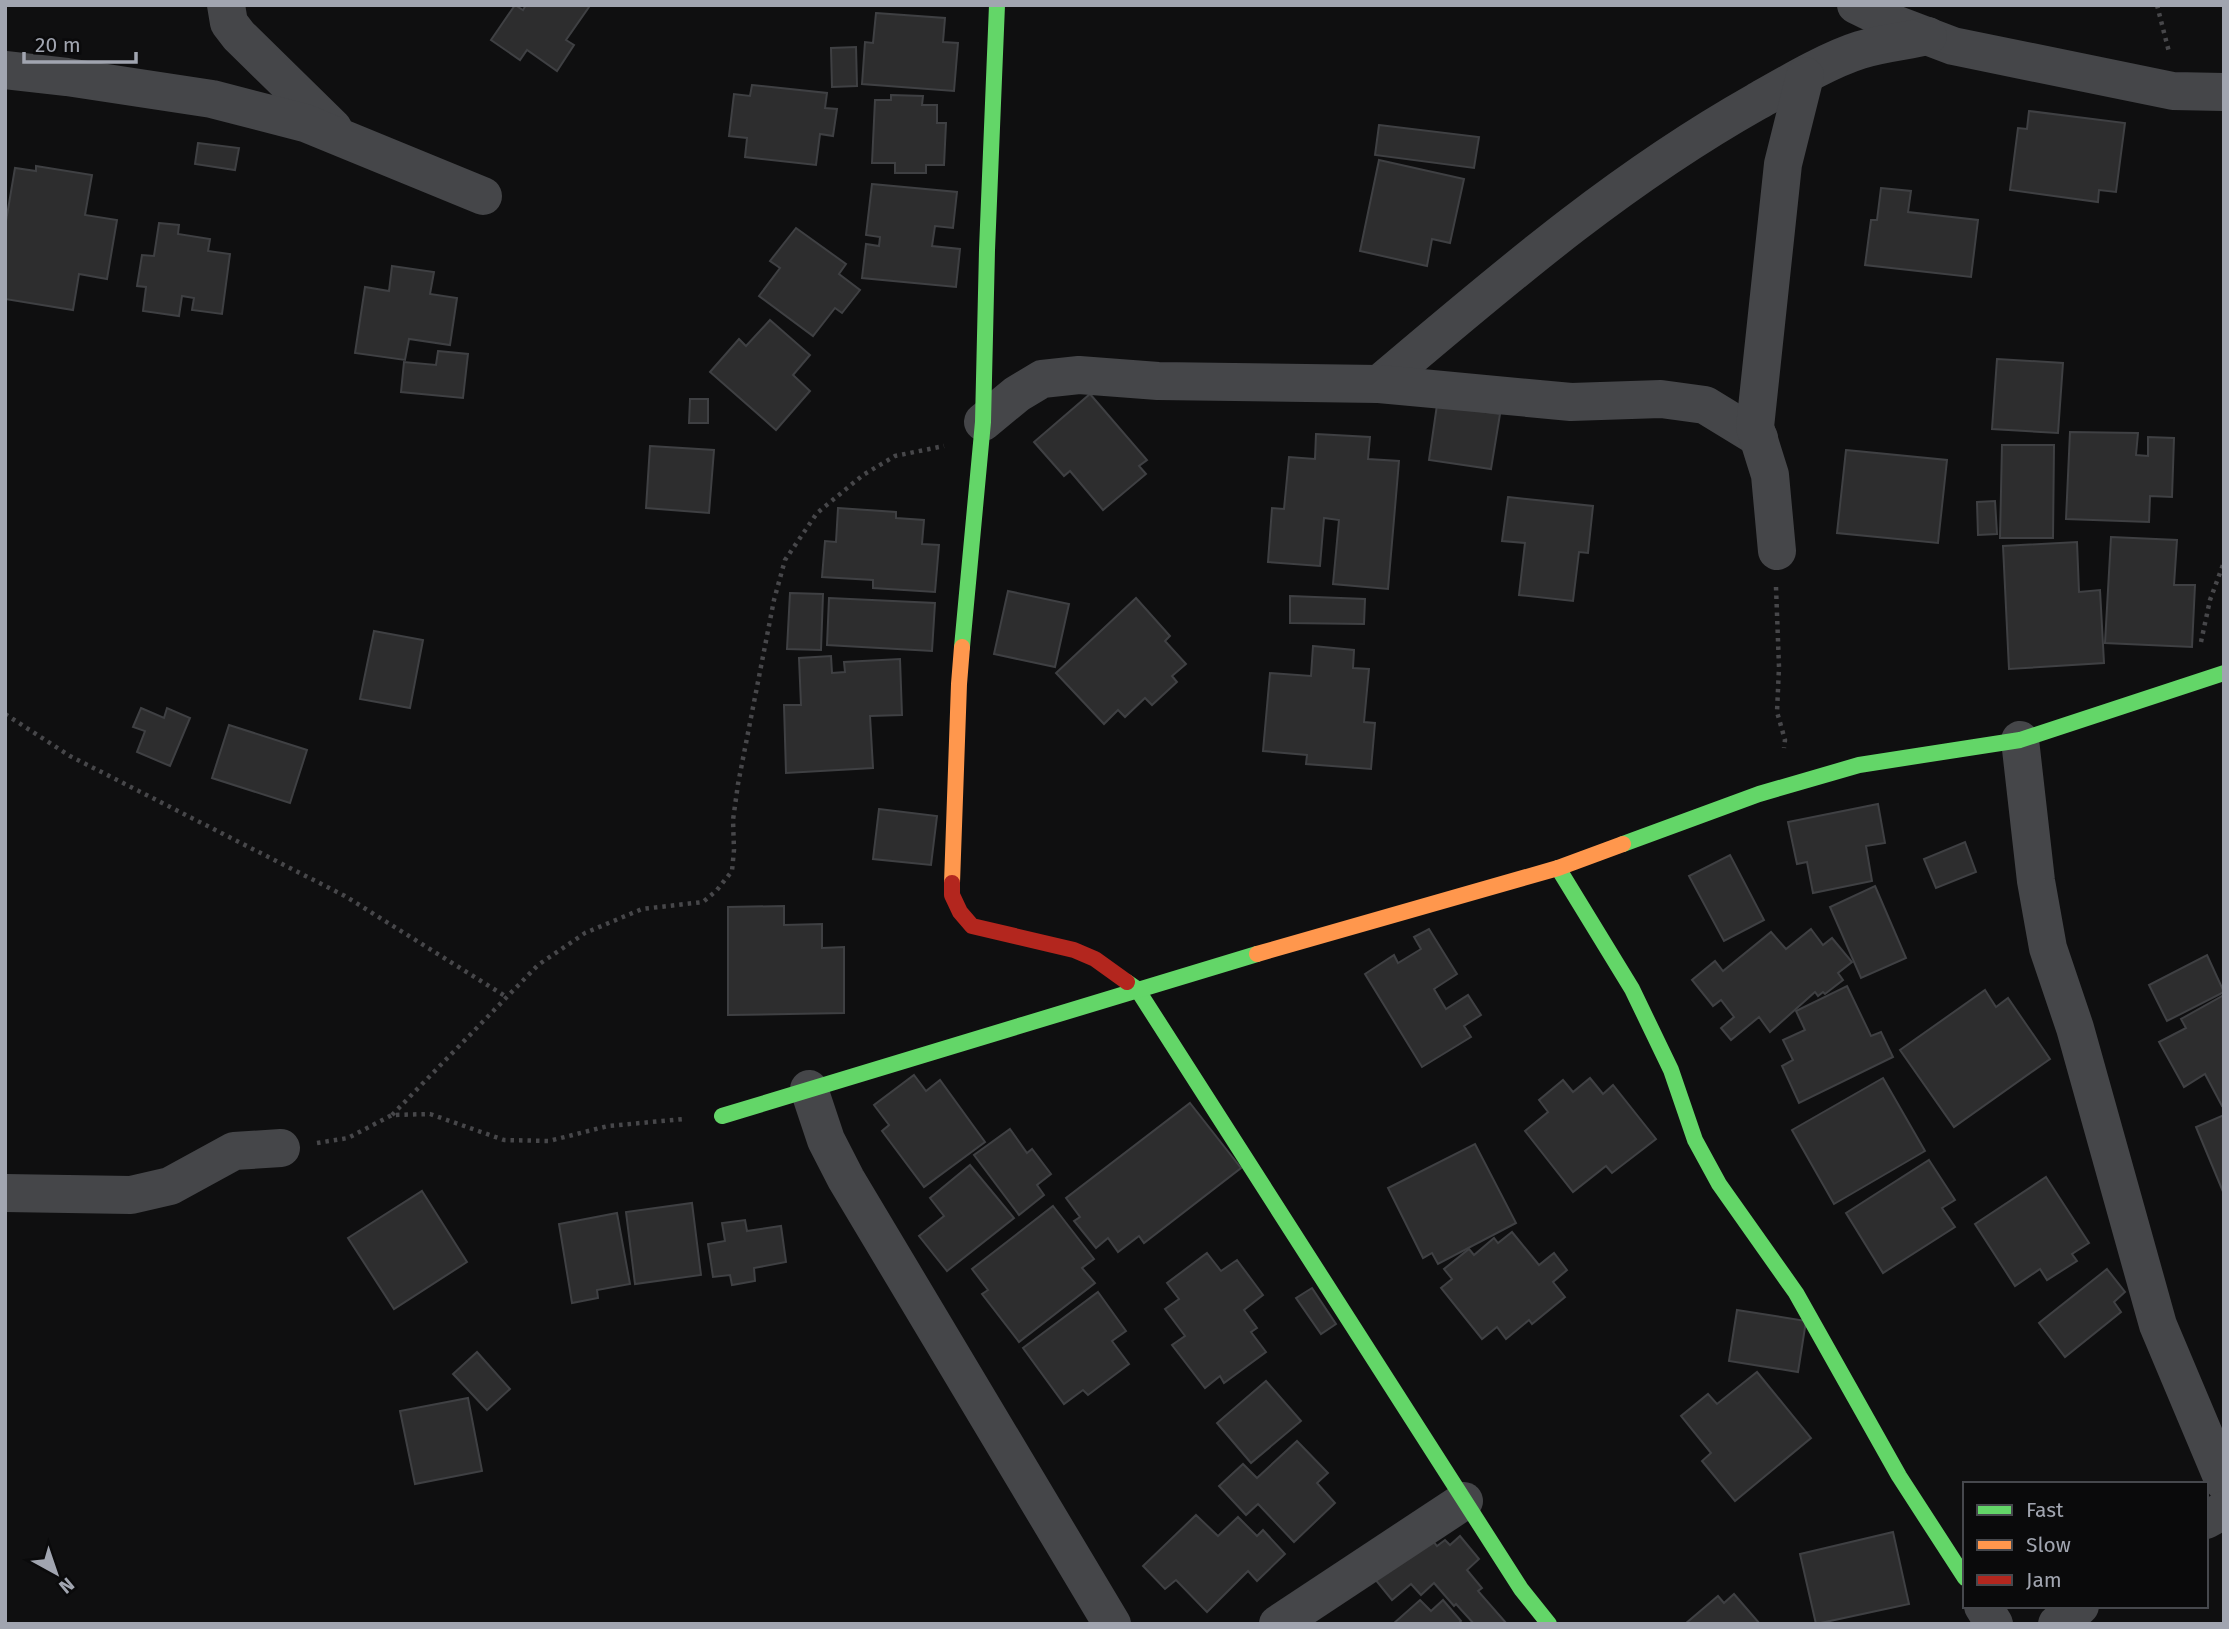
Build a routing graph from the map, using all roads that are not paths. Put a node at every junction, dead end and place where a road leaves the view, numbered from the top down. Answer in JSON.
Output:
{"nodes":[{"id":1,"x":226,"y":5,"type":"edge"},
{"id":2,"x":997,"y":5,"type":"edge"},
{"id":3,"x":1856,"y":5,"type":"edge"},
{"id":4,"x":1928,"y":36,"type":"junction"},
{"id":5,"x":5,"y":70,"type":"edge"},
{"id":6,"x":1805,"y":76,"type":"junction"},
{"id":7,"x":2224,"y":92,"type":"edge"},
{"id":8,"x":345,"y":139,"type":"junction"},
{"id":9,"x":483,"y":196,"type":"dead end"},
{"id":10,"x":1379,"y":384,"type":"junction"},
{"id":11,"x":983,"y":425,"type":"junction"},
{"id":12,"x":1759,"y":438,"type":"junction"},
{"id":13,"x":1777,"y":551,"type":"road end"},
{"id":14,"x":2224,"y":673,"type":"edge"},
{"id":15,"x":2020,"y":740,"type":"junction"},
{"id":16,"x":1558,"y":868,"type":"junction"},
{"id":17,"x":1137,"y":989,"type":"junction"},
{"id":18,"x":809,"y":1089,"type":"junction"},
{"id":19,"x":722,"y":1116,"type":"road end"},
{"id":20,"x":281,"y":1148,"type":"road end"},
{"id":21,"x":5,"y":1193,"type":"edge"},
{"id":22,"x":2224,"y":1482,"type":"edge"},
{"id":23,"x":1464,"y":1501,"type":"junction"},
{"id":24,"x":2224,"y":1510,"type":"edge"},
{"id":25,"x":2208,"y":1519,"type":"edge"},
{"id":26,"x":1963,"y":1575,"type":"edge"},
{"id":27,"x":1984,"y":1608,"type":"edge"},
{"id":28,"x":2077,"y":1608,"type":"edge"},
{"id":29,"x":1112,"y":1624,"type":"edge"},
{"id":30,"x":1278,"y":1624,"type":"edge"},
{"id":31,"x":1549,"y":1624,"type":"edge"},
{"id":32,"x":1994,"y":1624,"type":"edge"},
{"id":33,"x":2057,"y":1624,"type":"edge"}],
"edges":[{"from":1,"to":8,"type":"street"},
{"from":2,"to":11,"type":"street"},
{"from":3,"to":4,"type":"street"},
{"from":4,"to":6,"type":"street"},
{"from":4,"to":7,"type":"street"},
{"from":5,"to":8,"type":"street"},
{"from":6,"to":10,"type":"street"},
{"from":6,"to":12,"type":"street"},
{"from":8,"to":9,"type":"street"},
{"from":10,"to":11,"type":"street"},
{"from":10,"to":12,"type":"street"},
{"from":11,"to":17,"type":"street"},
{"from":12,"to":13,"type":"street"},
{"from":14,"to":15,"type":"street"},
{"from":15,"to":16,"type":"street"},
{"from":15,"to":22,"type":"street"},
{"from":16,"to":17,"type":"street"},
{"from":16,"to":26,"type":"street"},
{"from":17,"to":18,"type":"street"},
{"from":17,"to":23,"type":"street"},
{"from":18,"to":19,"type":"street"},
{"from":18,"to":29,"type":"street"},
{"from":20,"to":21,"type":"street"},
{"from":23,"to":30,"type":"street"},
{"from":23,"to":31,"type":"street"},
{"from":24,"to":25,"type":"street"},
{"from":27,"to":32,"type":"street"},
{"from":28,"to":33,"type":"street"}]}
